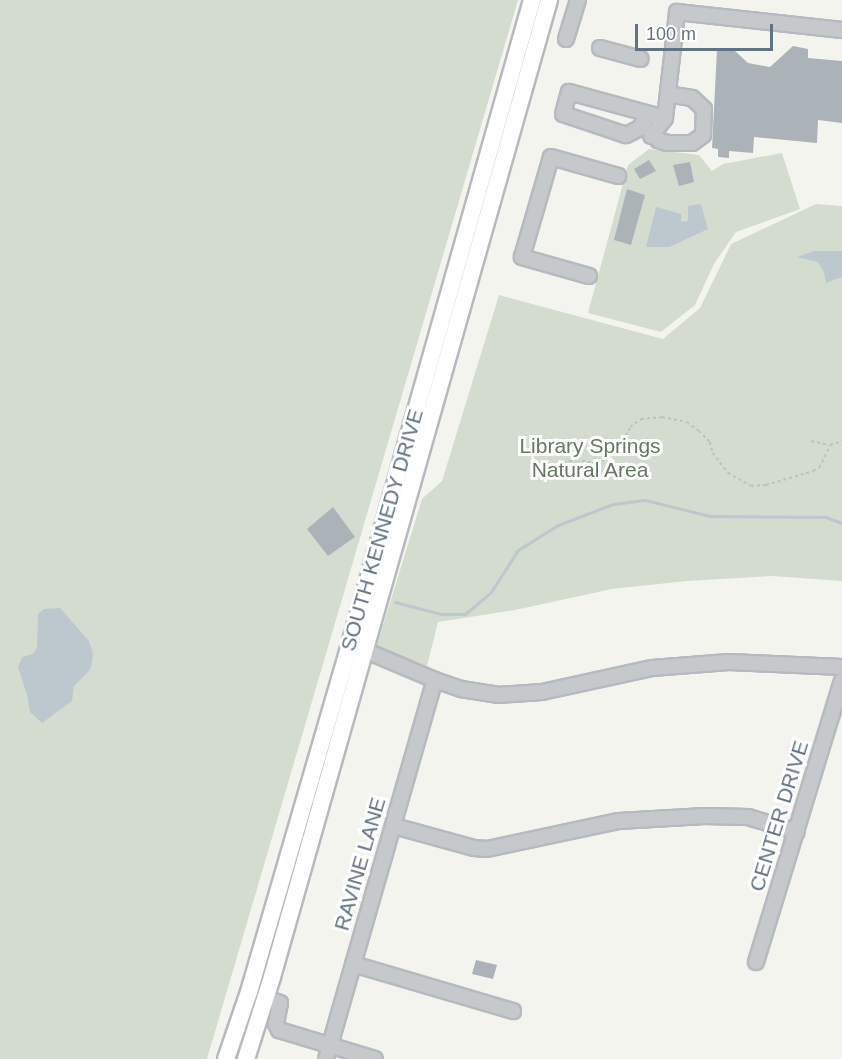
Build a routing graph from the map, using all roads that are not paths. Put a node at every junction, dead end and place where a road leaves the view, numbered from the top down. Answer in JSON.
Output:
{"nodes":[{"id":1,"x":532,"y":0,"type":"edge"},
{"id":2,"x":549,"y":0,"type":"edge"},
{"id":3,"x":578,"y":0,"type":"edge"},
{"id":4,"x":842,"y":30,"type":"edge"},
{"id":5,"x":566,"y":39,"type":"dead end"},
{"id":6,"x":600,"y":48,"type":"dead end"},
{"id":7,"x":641,"y":59,"type":"dead end"},
{"id":8,"x":668,"y":94,"type":"junction"},
{"id":9,"x":648,"y":115,"type":"junction"},
{"id":10,"x":665,"y":118,"type":"junction"},
{"id":11,"x":618,"y":176,"type":"dead end"},
{"id":12,"x":589,"y":276,"type":"dead end"},
{"id":13,"x":358,"y":647,"type":"junction"},
{"id":14,"x":842,"y":667,"type":"edge"},
{"id":15,"x":435,"y":680,"type":"junction"},
{"id":16,"x":842,"y":681,"type":"edge"},
{"id":17,"x":394,"y":826,"type":"junction"},
{"id":18,"x":796,"y":832,"type":"junction"},
{"id":19,"x":756,"y":962,"type":"dead end"},
{"id":20,"x":352,"y":964,"type":"junction"},
{"id":21,"x":266,"y":998,"type":"junction"},
{"id":22,"x":513,"y":1011,"type":"dead end"},
{"id":23,"x":328,"y":1052,"type":"edge"},
{"id":24,"x":226,"y":1059,"type":"edge"},
{"id":25,"x":246,"y":1059,"type":"edge"},
{"id":26,"x":375,"y":1059,"type":"edge"}],
"edges":[{"from":1,"to":13,"type":"main road","name":"SOUTH KENNEDY DRIVE"},
{"from":2,"to":13,"type":"main road","name":"SOUTH KENNEDY DRIVE"},
{"from":3,"to":5,"type":"street"},
{"from":4,"to":8,"type":"street"},
{"from":6,"to":7,"type":"street"},
{"from":8,"to":10,"type":"street"},
{"from":8,"to":10,"type":"street"},
{"from":9,"to":9,"type":"street"},
{"from":9,"to":10,"type":"street"},
{"from":11,"to":12,"type":"street"},
{"from":13,"to":15,"type":"street"},
{"from":13,"to":21,"type":"main road","name":"SOUTH KENNEDY DRIVE"},
{"from":13,"to":24,"type":"main road","name":"SOUTH KENNEDY DRIVE"},
{"from":14,"to":15,"type":"street"},
{"from":15,"to":17,"type":"street","name":"RAVINE LANE"},
{"from":16,"to":18,"type":"street","name":"CENTER DRIVE"},
{"from":17,"to":18,"type":"street"},
{"from":17,"to":20,"type":"street","name":"RAVINE LANE"},
{"from":18,"to":19,"type":"street","name":"CENTER DRIVE"},
{"from":20,"to":22,"type":"street"},
{"from":20,"to":23,"type":"street","name":"RAVINE LANE"},
{"from":21,"to":23,"type":"street"},
{"from":21,"to":25,"type":"main road","name":"SOUTH KENNEDY DRIVE"},
{"from":23,"to":26,"type":"street"}]}
